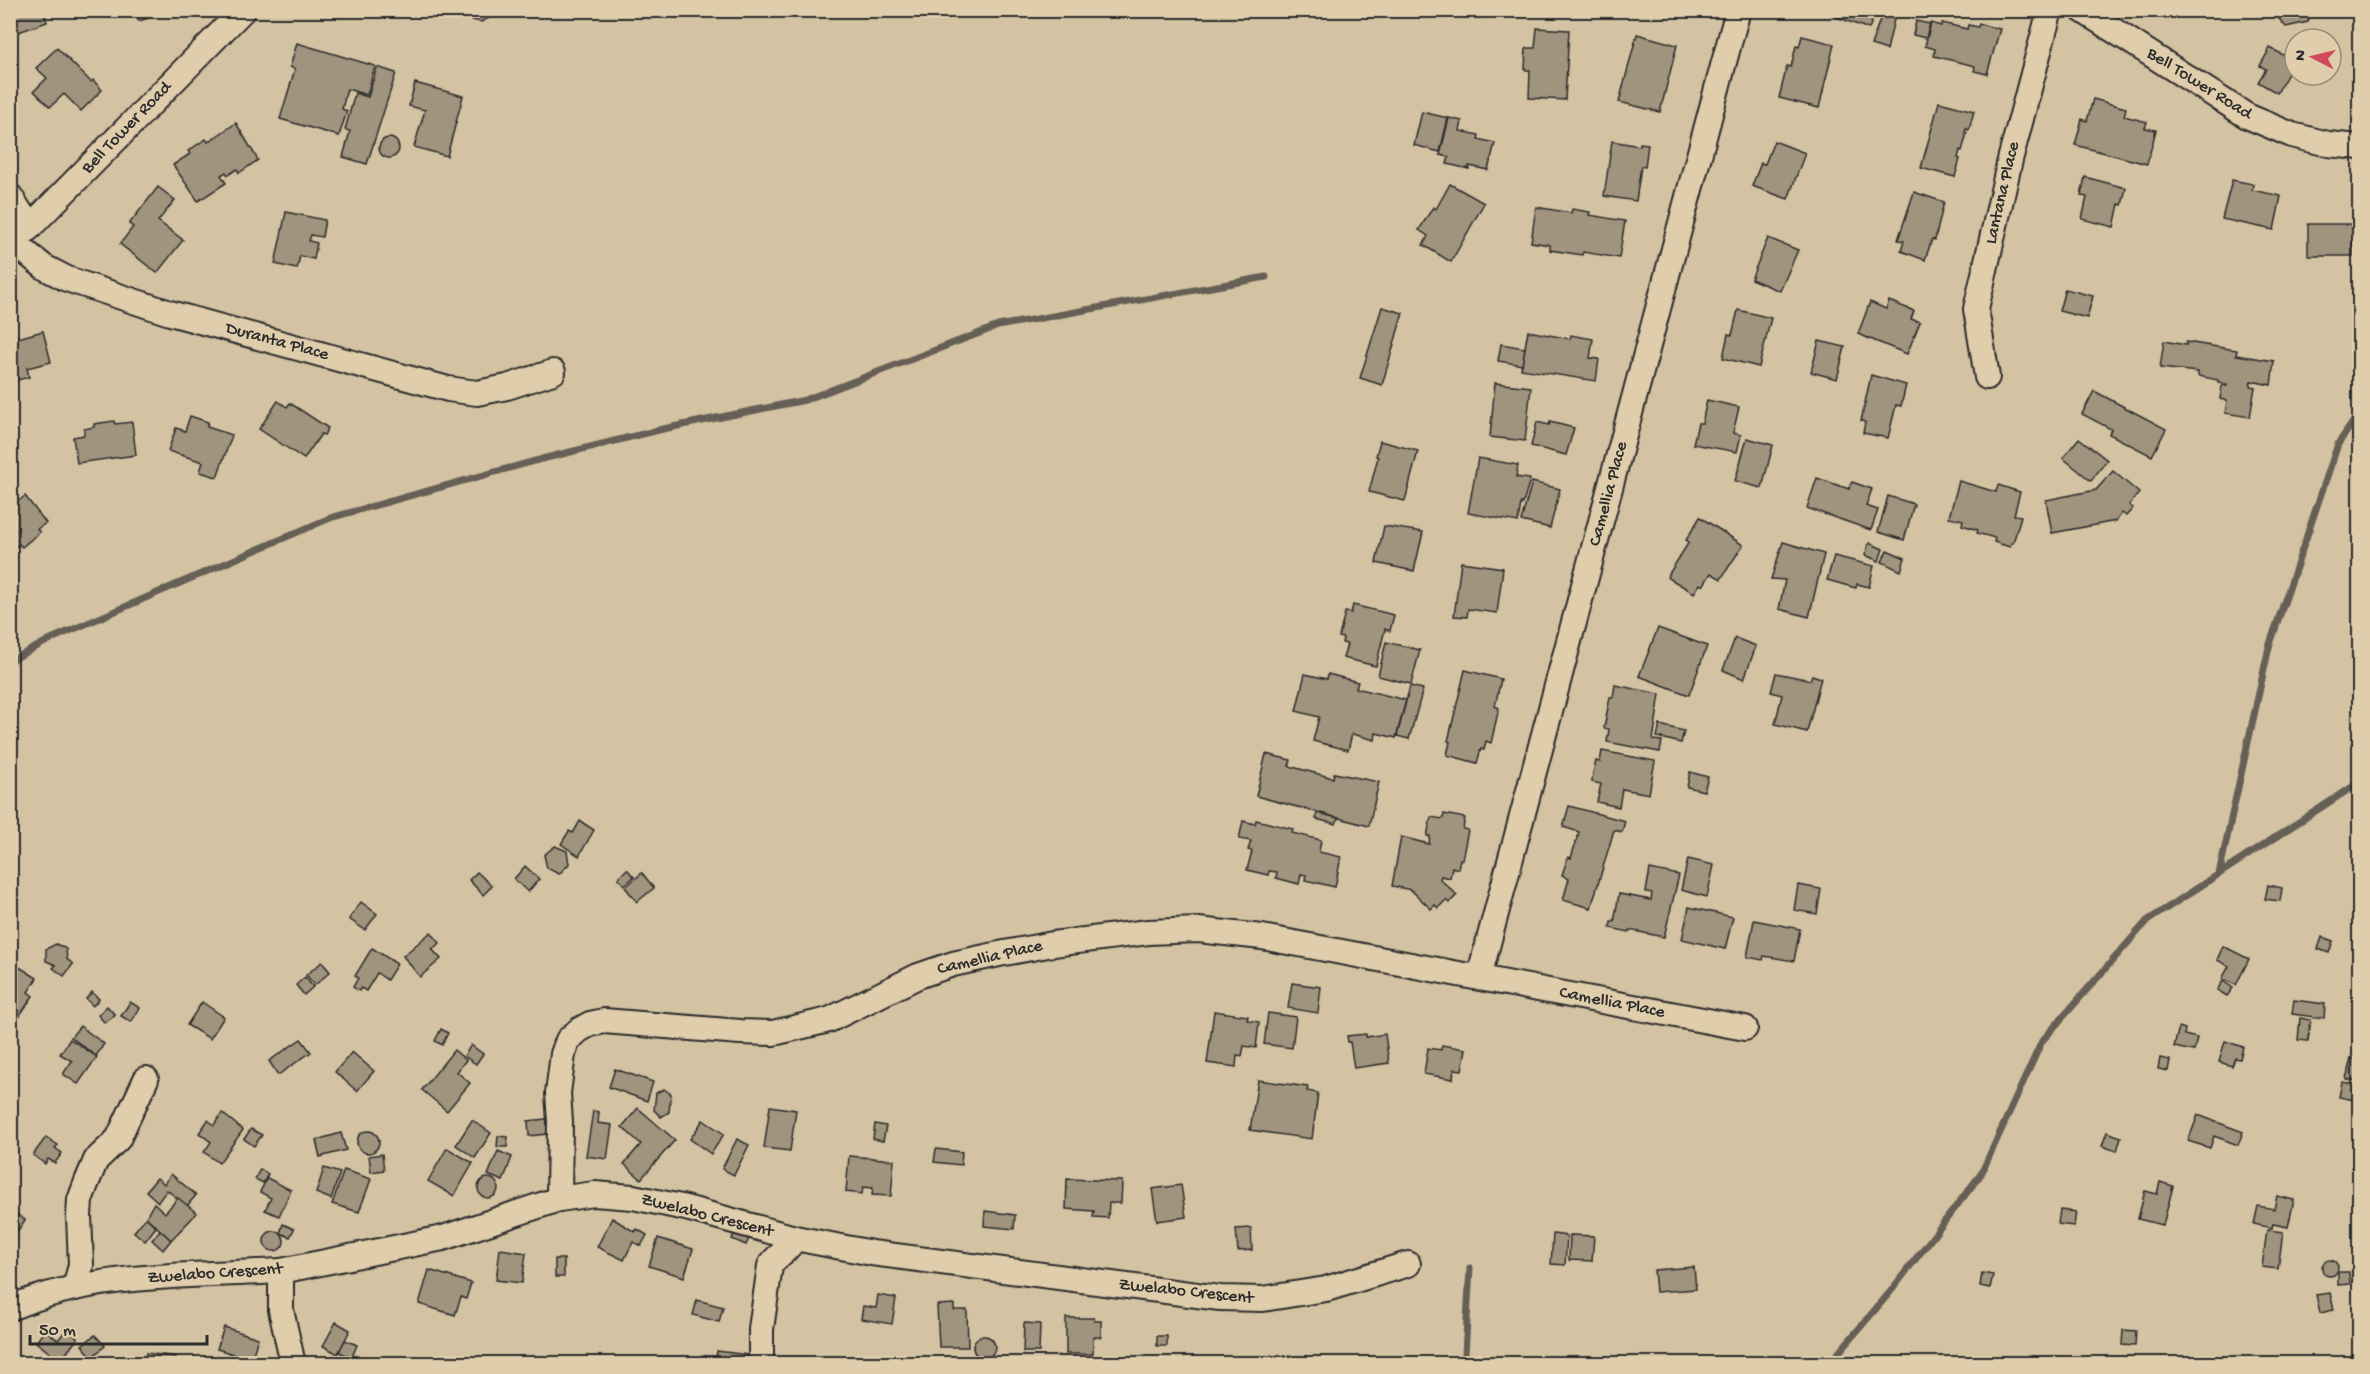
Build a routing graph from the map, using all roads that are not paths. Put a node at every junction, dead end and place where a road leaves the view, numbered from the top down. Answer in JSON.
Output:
{"nodes":[{"id":1,"x":243,"y":10,"type":"edge"},
{"id":2,"x":1738,"y":10,"type":"edge"},
{"id":3,"x":2050,"y":10,"type":"edge"},
{"id":4,"x":2082,"y":10,"type":"edge"},
{"id":5,"x":2360,"y":147,"type":"edge"},
{"id":6,"x":10,"y":196,"type":"edge"},
{"id":7,"x":18,"y":238,"type":"edge"},
{"id":8,"x":553,"y":372,"type":"dead end"},
{"id":9,"x":1988,"y":377,"type":"dead end"},
{"id":10,"x":1479,"y":977,"type":"junction"},
{"id":11,"x":1745,"y":1028,"type":"dead end"},
{"id":12,"x":146,"y":1078,"type":"dead end"},
{"id":13,"x":559,"y":1199,"type":"junction"},
{"id":14,"x":795,"y":1238,"type":"junction"},
{"id":15,"x":1408,"y":1264,"type":"dead end"},
{"id":16,"x":281,"y":1271,"type":"junction"},
{"id":17,"x":75,"y":1288,"type":"junction"},
{"id":18,"x":10,"y":1308,"type":"edge"},
{"id":19,"x":293,"y":1364,"type":"edge"},
{"id":20,"x":761,"y":1364,"type":"edge"}],
"edges":[{"from":1,"to":7,"type":"street","name":"Bell Tower Road"},
{"from":2,"to":10,"type":"street","name":"Camellia Place"},
{"from":3,"to":9,"type":"street","name":"Lantana Place"},
{"from":4,"to":5,"type":"street","name":"Bell Tower Road"},
{"from":6,"to":7,"type":"street","name":"Duranta Place"},
{"from":7,"to":8,"type":"street","name":"Duranta Place"},
{"from":10,"to":11,"type":"street","name":"Camellia Place"},
{"from":10,"to":13,"type":"street","name":"Camellia Place"},
{"from":12,"to":17,"type":"street"},
{"from":13,"to":14,"type":"street","name":"Zwelabo Crescent"},
{"from":13,"to":16,"type":"street","name":"Zwelabo Crescent"},
{"from":14,"to":15,"type":"street","name":"Zwelabo Crescent"},
{"from":14,"to":20,"type":"street"},
{"from":16,"to":17,"type":"street","name":"Zwelabo Crescent"},
{"from":16,"to":19,"type":"street"},
{"from":17,"to":18,"type":"street","name":"Zwelabo Crescent"}]}
